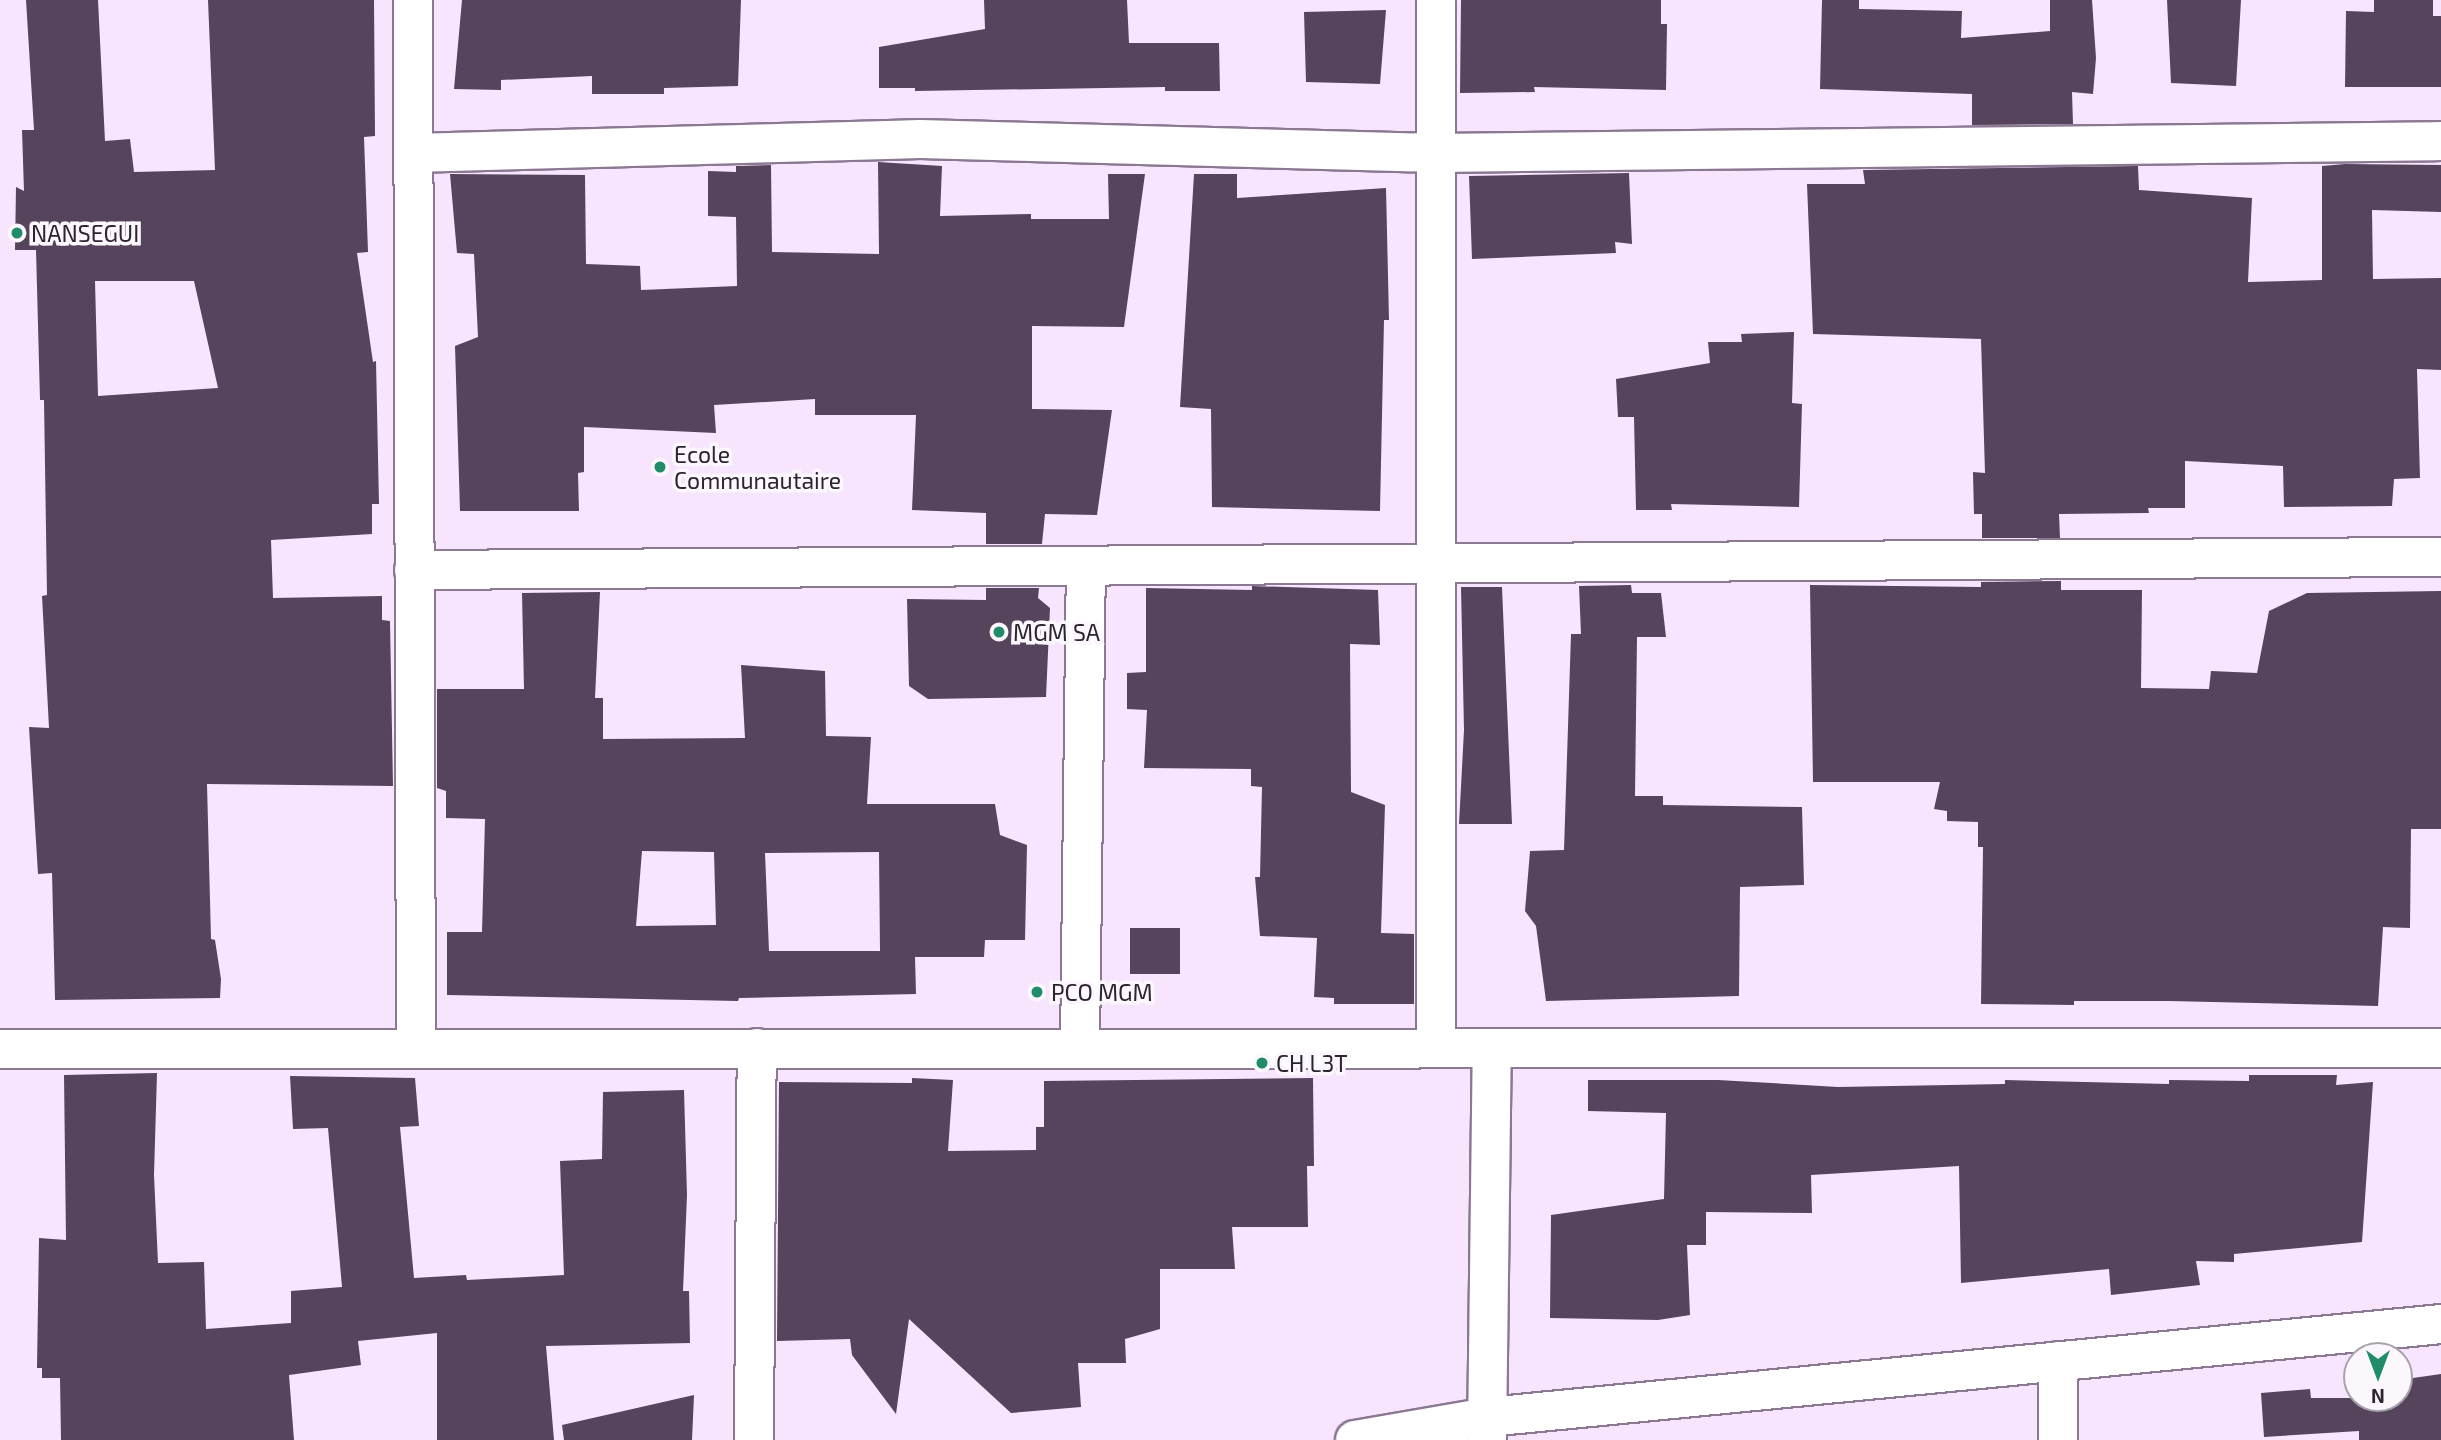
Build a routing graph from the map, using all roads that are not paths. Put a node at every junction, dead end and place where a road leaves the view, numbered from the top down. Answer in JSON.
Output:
{"nodes":[{"id":1,"x":413,"y":0,"type":"edge"},
{"id":2,"x":1436,"y":0,"type":"edge"},
{"id":3,"x":2441,"y":141,"type":"edge"},
{"id":4,"x":413,"y":153,"type":"junction"},
{"id":5,"x":1436,"y":153,"type":"junction"},
{"id":6,"x":2441,"y":558,"type":"edge"},
{"id":7,"x":1436,"y":564,"type":"junction"},
{"id":8,"x":1086,"y":566,"type":"junction"},
{"id":9,"x":414,"y":570,"type":"junction"},
{"id":10,"x":416,"y":1048,"type":"junction"},
{"id":11,"x":757,"y":1048,"type":"junction"},
{"id":12,"x":1080,"y":1048,"type":"junction"},
{"id":13,"x":1436,"y":1048,"type":"junction"},
{"id":14,"x":2441,"y":1048,"type":"edge"},
{"id":15,"x":0,"y":1049,"type":"edge"},
{"id":16,"x":1492,"y":1049,"type":"junction"},
{"id":17,"x":2441,"y":1324,"type":"edge"},
{"id":18,"x":2059,"y":1361,"type":"junction"},
{"id":19,"x":1488,"y":1428,"type":"edge"},
{"id":20,"x":754,"y":1440,"type":"edge"},
{"id":21,"x":1355,"y":1440,"type":"edge"},
{"id":22,"x":2058,"y":1440,"type":"edge"}],
"edges":[{"from":1,"to":4,"type":"street"},
{"from":2,"to":5,"type":"street"},
{"from":3,"to":5,"type":"street"},
{"from":4,"to":5,"type":"street"},
{"from":4,"to":9,"type":"street"},
{"from":5,"to":7,"type":"street"},
{"from":6,"to":7,"type":"street"},
{"from":7,"to":8,"type":"street"},
{"from":7,"to":13,"type":"street"},
{"from":8,"to":9,"type":"street"},
{"from":8,"to":12,"type":"street"},
{"from":9,"to":10,"type":"street"},
{"from":10,"to":11,"type":"street"},
{"from":10,"to":15,"type":"street"},
{"from":11,"to":12,"type":"street"},
{"from":11,"to":20,"type":"street"},
{"from":12,"to":13,"type":"street"},
{"from":13,"to":16,"type":"street"},
{"from":14,"to":16,"type":"street"},
{"from":16,"to":19,"type":"street"},
{"from":17,"to":18,"type":"street"},
{"from":18,"to":19,"type":"street"},
{"from":18,"to":22,"type":"street"},
{"from":19,"to":21,"type":"street"}]}
